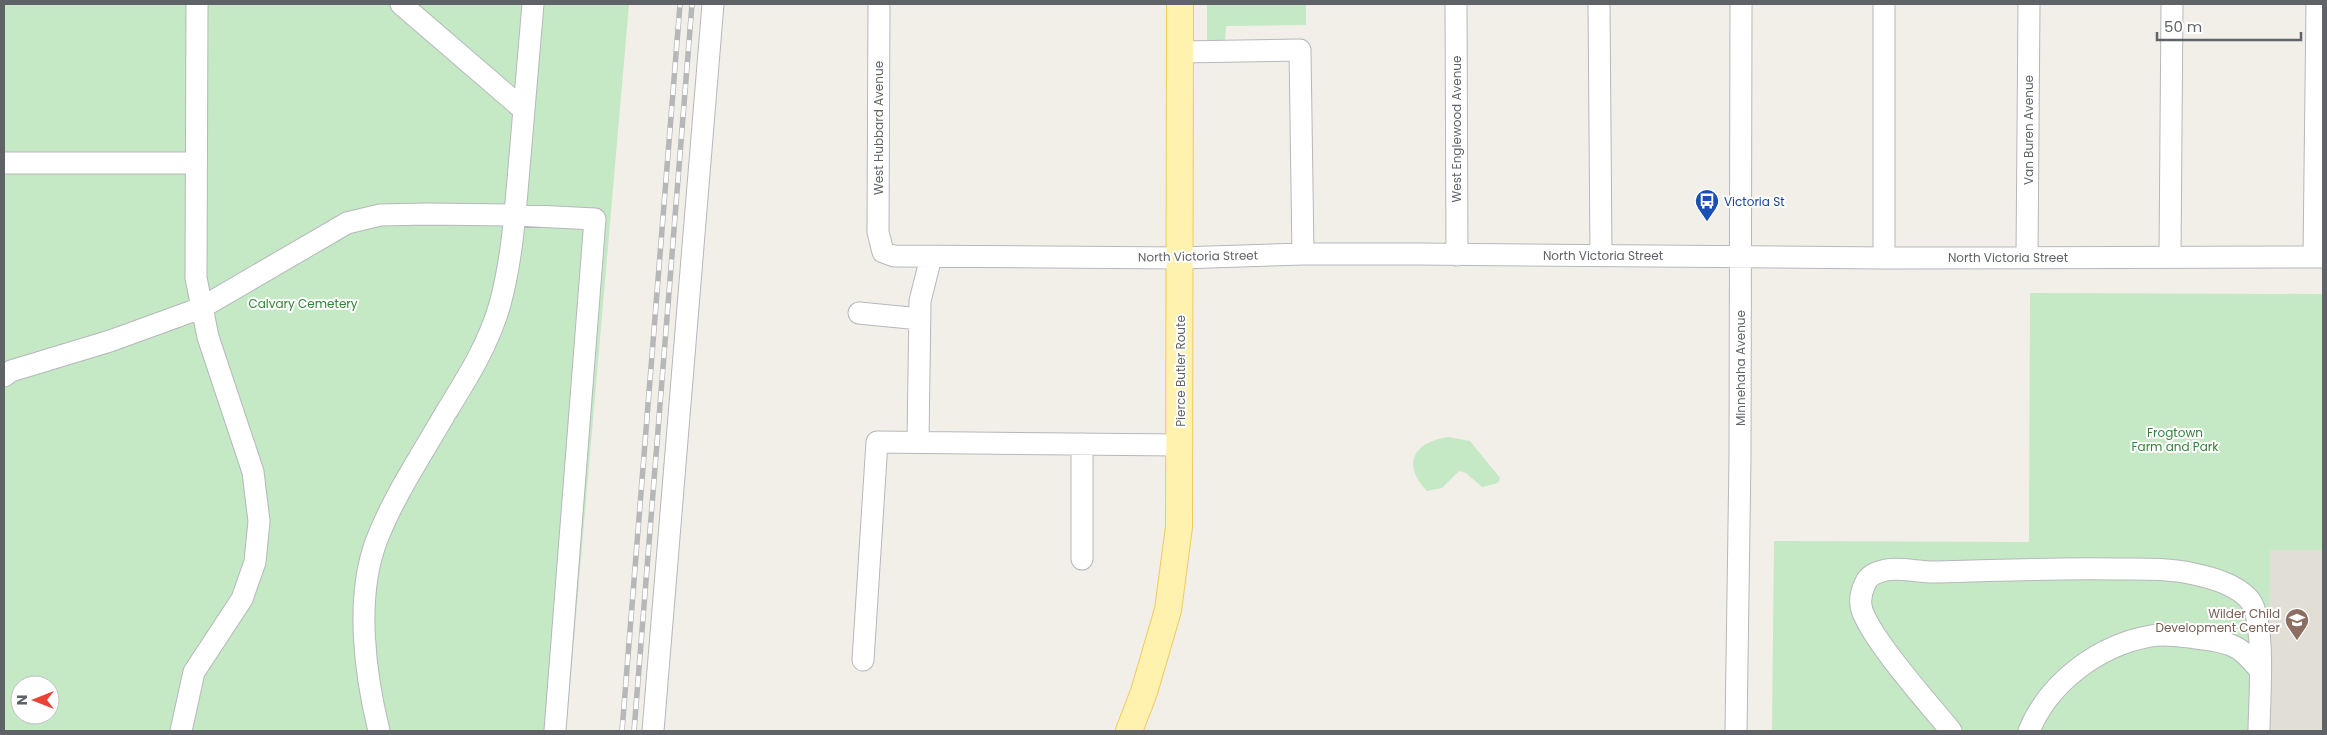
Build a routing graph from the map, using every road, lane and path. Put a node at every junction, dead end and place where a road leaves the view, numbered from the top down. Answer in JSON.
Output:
{"nodes":[{"id":1,"x":198,"y":4,"type":"edge"},
{"id":2,"x":401,"y":4,"type":"edge"},
{"id":3,"x":532,"y":4,"type":"edge"},
{"id":4,"x":713,"y":4,"type":"edge"},
{"id":5,"x":879,"y":4,"type":"edge"},
{"id":6,"x":1180,"y":4,"type":"edge"},
{"id":7,"x":1456,"y":4,"type":"edge"},
{"id":8,"x":1599,"y":4,"type":"edge"},
{"id":9,"x":1741,"y":4,"type":"edge"},
{"id":10,"x":1884,"y":4,"type":"edge"},
{"id":11,"x":2029,"y":4,"type":"edge"},
{"id":12,"x":2172,"y":4,"type":"edge"},
{"id":13,"x":2317,"y":4,"type":"edge"},
{"id":14,"x":1180,"y":52,"type":"junction"},
{"id":15,"x":524,"y":110,"type":"junction"},
{"id":16,"x":196,"y":163,"type":"junction"},
{"id":17,"x":4,"y":164,"type":"edge"},
{"id":18,"x":515,"y":214,"type":"junction"},
{"id":19,"x":883,"y":252,"type":"joint"},
{"id":20,"x":1303,"y":254,"type":"junction"},
{"id":21,"x":1457,"y":255,"type":"junction"},
{"id":22,"x":1601,"y":255,"type":"junction"},
{"id":23,"x":2027,"y":256,"type":"junction"},
{"id":24,"x":932,"y":257,"type":"junction"},
{"id":25,"x":1740,"y":257,"type":"junction"},
{"id":26,"x":2170,"y":257,"type":"junction"},
{"id":27,"x":2319,"y":257,"type":"edge"},
{"id":28,"x":1180,"y":258,"type":"junction"},
{"id":29,"x":1884,"y":258,"type":"junction"},
{"id":30,"x":201,"y":308,"type":"junction"},
{"id":31,"x":859,"y":313,"type":"dead end"},
{"id":32,"x":920,"y":319,"type":"junction"},
{"id":33,"x":4,"y":376,"type":"edge"},
{"id":34,"x":918,"y":442,"type":"junction"},
{"id":35,"x":1082,"y":444,"type":"junction"},
{"id":36,"x":1180,"y":445,"type":"junction"},
{"id":37,"x":1082,"y":559,"type":"dead end"},
{"id":38,"x":863,"y":660,"type":"dead end"},
{"id":39,"x":2260,"y":669,"type":"junction"},
{"id":40,"x":181,"y":731,"type":"edge"},
{"id":41,"x":379,"y":731,"type":"edge"},
{"id":42,"x":555,"y":731,"type":"edge"},
{"id":43,"x":653,"y":731,"type":"edge"},
{"id":44,"x":1129,"y":731,"type":"edge"},
{"id":45,"x":1736,"y":731,"type":"edge"},
{"id":46,"x":1951,"y":731,"type":"edge"},
{"id":47,"x":2029,"y":731,"type":"edge"},
{"id":48,"x":2259,"y":731,"type":"edge"}],
"edges":[{"from":1,"to":16,"type":"street"},
{"from":2,"to":15,"type":"street"},
{"from":3,"to":15,"type":"street"},
{"from":4,"to":43,"type":"street"},
{"from":5,"to":19,"type":"street","name":"West Hubbard Avenue"},
{"from":6,"to":14,"type":"main road","name":"Pierce Butler Route"},
{"from":7,"to":21,"type":"street","name":"West Englewood Avenue"},
{"from":8,"to":22,"type":"street"},
{"from":9,"to":25,"type":"street","name":"Minnehaha Avenue"},
{"from":10,"to":29,"type":"street"},
{"from":11,"to":23,"type":"street","name":"Van Buren Avenue"},
{"from":12,"to":26,"type":"street"},
{"from":13,"to":27,"type":"street"},
{"from":14,"to":20,"type":"street"},
{"from":14,"to":28,"type":"main road","name":"Pierce Butler Route"},
{"from":15,"to":18,"type":"street"},
{"from":16,"to":17,"type":"street"},
{"from":16,"to":30,"type":"street"},
{"from":18,"to":30,"type":"street"},
{"from":18,"to":41,"type":"street"},
{"from":18,"to":42,"type":"street"},
{"from":19,"to":24,"type":"street","name":"North Victoria Street"},
{"from":20,"to":21,"type":"street","name":"North Victoria Street"},
{"from":20,"to":28,"type":"street","name":"North Victoria Street"},
{"from":21,"to":22,"type":"street","name":"North Victoria Street"},
{"from":22,"to":25,"type":"street","name":"North Victoria Street"},
{"from":23,"to":26,"type":"street","name":"North Victoria Street"},
{"from":23,"to":29,"type":"street","name":"North Victoria Street"},
{"from":24,"to":28,"type":"street","name":"North Victoria Street"},
{"from":24,"to":32,"type":"street"},
{"from":25,"to":29,"type":"street","name":"North Victoria Street"},
{"from":25,"to":45,"type":"street","name":"Minnehaha Avenue"},
{"from":26,"to":27,"type":"street","name":"North Victoria Street"},
{"from":28,"to":36,"type":"main road","name":"Pierce Butler Route"},
{"from":30,"to":33,"type":"street"},
{"from":30,"to":40,"type":"street"},
{"from":31,"to":32,"type":"street"},
{"from":32,"to":34,"type":"street"},
{"from":34,"to":35,"type":"street"},
{"from":34,"to":38,"type":"street"},
{"from":35,"to":36,"type":"street"},
{"from":35,"to":37,"type":"street"},
{"from":36,"to":44,"type":"main road","name":"Pierce Butler Route"},
{"from":39,"to":46,"type":"street"},
{"from":39,"to":47,"type":"street"},
{"from":39,"to":48,"type":"street"}]}
